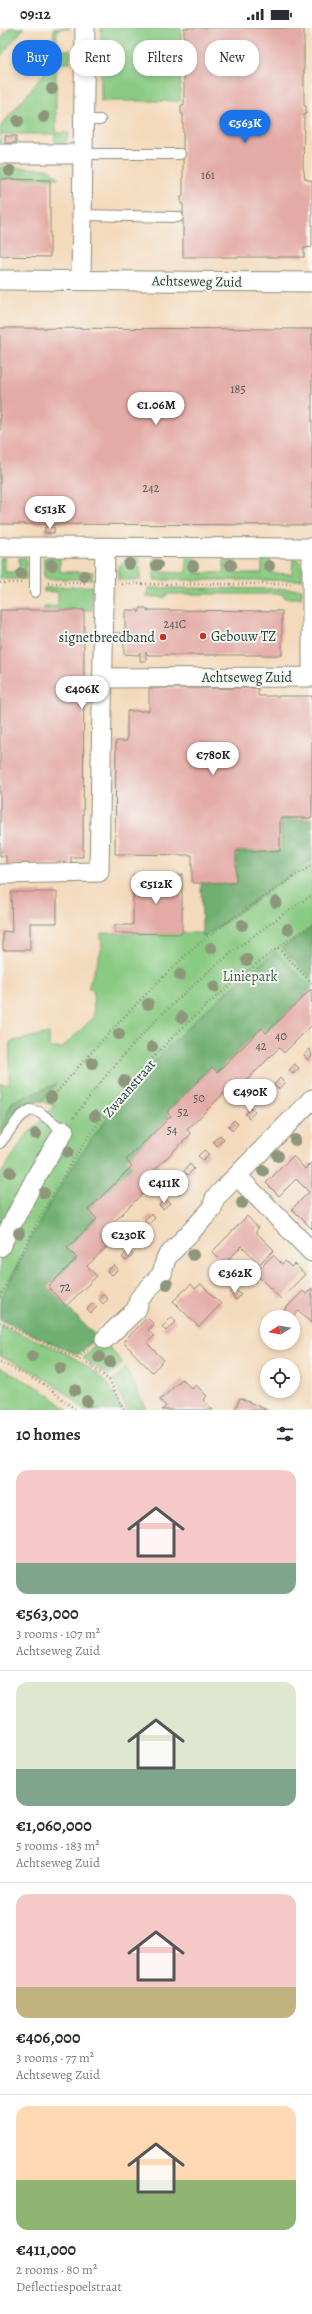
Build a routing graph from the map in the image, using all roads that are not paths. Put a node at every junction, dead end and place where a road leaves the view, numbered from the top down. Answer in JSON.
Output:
{"nodes":[{"id":1,"x":85,"y":28,"type":"edge"},
{"id":2,"x":0,"y":154,"type":"edge"},
{"id":3,"x":83,"y":154,"type":"junction"},
{"id":4,"x":180,"y":154,"type":"dead end"},
{"id":5,"x":82,"y":215,"type":"junction"},
{"id":6,"x":178,"y":217,"type":"dead end"},
{"id":7,"x":0,"y":280,"type":"edge"},
{"id":8,"x":81,"y":280,"type":"junction"},
{"id":9,"x":312,"y":282,"type":"edge"},
{"id":10,"x":0,"y":547,"type":"edge"},
{"id":11,"x":34,"y":547,"type":"junction"},
{"id":12,"x":105,"y":548,"type":"junction"},
{"id":13,"x":312,"y":548,"type":"edge"},
{"id":14,"x":311,"y":584,"type":"edge"},
{"id":15,"x":35,"y":588,"type":"road end"},
{"id":16,"x":102,"y":678,"type":"junction"},
{"id":17,"x":0,"y":874,"type":"edge"},
{"id":18,"x":312,"y":1099,"type":"edge"},
{"id":19,"x":64,"y":1131,"type":"joint"},
{"id":20,"x":0,"y":1143,"type":"edge"},
{"id":21,"x":237,"y":1176,"type":"junction"},
{"id":22,"x":0,"y":1246,"type":"edge"},
{"id":23,"x":312,"y":1252,"type":"edge"},
{"id":24,"x":105,"y":1339,"type":"dead end"}],
"edges":[{"from":1,"to":3,"type":"street"},
{"from":2,"to":3,"type":"street"},
{"from":3,"to":4,"type":"lane"},
{"from":3,"to":5,"type":"street"},
{"from":5,"to":6,"type":"lane"},
{"from":5,"to":8,"type":"street"},
{"from":7,"to":8,"type":"street","name":"Achtseweg Zuid"},
{"from":8,"to":9,"type":"street","name":"Achtseweg Zuid"},
{"from":10,"to":11,"type":"street","name":"Achtseweg Zuid"},
{"from":11,"to":12,"type":"street","name":"Achtseweg Zuid"},
{"from":11,"to":15,"type":"lane"},
{"from":12,"to":13,"type":"street","name":"Achtseweg Zuid"},
{"from":12,"to":16,"type":"street"},
{"from":13,"to":14,"type":"street","name":"Achtseweg Zuid"},
{"from":14,"to":16,"type":"street","name":"Achtseweg Zuid"},
{"from":16,"to":17,"type":"street"},
{"from":18,"to":21,"type":"street"},
{"from":19,"to":20,"type":"lane"},
{"from":19,"to":22,"type":"street"},
{"from":21,"to":23,"type":"street"},
{"from":21,"to":24,"type":"street"}]}
